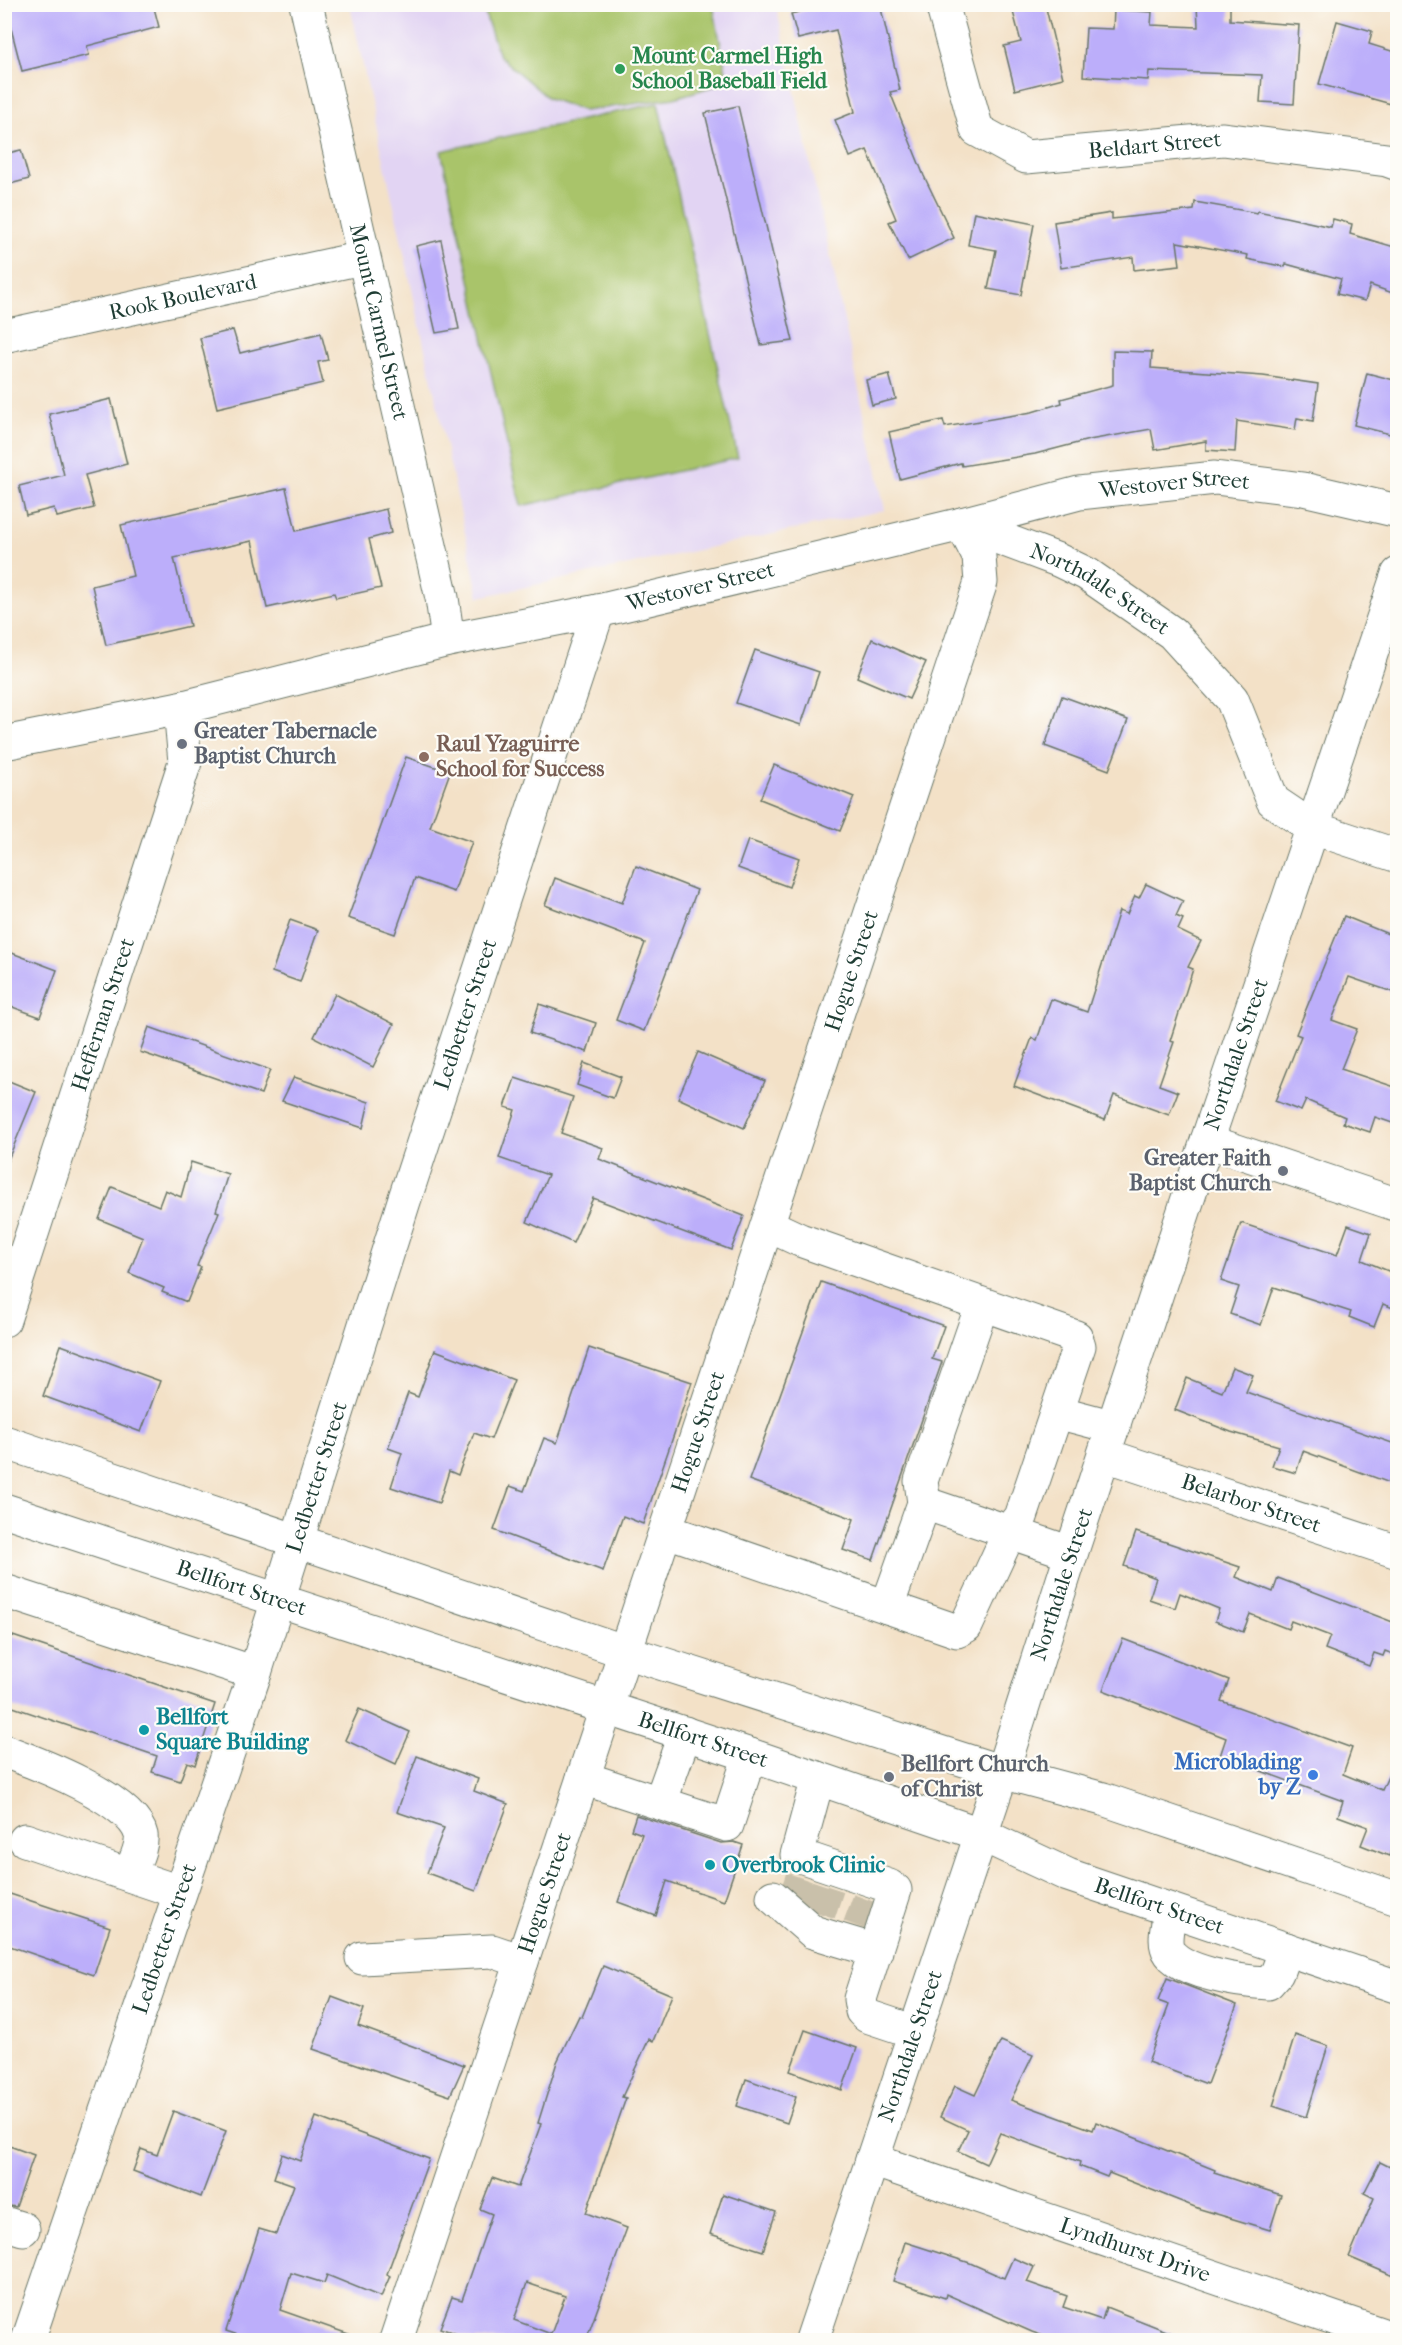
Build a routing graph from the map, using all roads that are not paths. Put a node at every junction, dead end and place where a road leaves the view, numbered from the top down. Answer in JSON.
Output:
{"nodes":[{"id":1,"x":306,"y":4,"type":"edge"},
{"id":2,"x":942,"y":4,"type":"edge"},
{"id":3,"x":1398,"y":164,"type":"edge"},
{"id":4,"x":362,"y":258,"type":"junction"},
{"id":5,"x":4,"y":336,"type":"edge"},
{"id":6,"x":1398,"y":511,"type":"edge"},
{"id":7,"x":962,"y":524,"type":"junction"},
{"id":8,"x":1398,"y":574,"type":"edge"},
{"id":9,"x":598,"y":611,"type":"junction"},
{"id":10,"x":448,"y":640,"type":"junction"},
{"id":11,"x":180,"y":708,"type":"junction"},
{"id":12,"x":4,"y":743,"type":"edge"},
{"id":13,"x":1313,"y":828,"type":"junction"},
{"id":14,"x":1398,"y":856,"type":"edge"},
{"id":15,"x":1207,"y":1141,"type":"junction"},
{"id":16,"x":1398,"y":1205,"type":"edge"},
{"id":17,"x":768,"y":1225,"type":"junction"},
{"id":18,"x":982,"y":1305,"type":"junction"},
{"id":19,"x":4,"y":1320,"type":"edge"},
{"id":20,"x":1057,"y":1412,"type":"junction"},
{"id":21,"x":1110,"y":1441,"type":"junction"},
{"id":22,"x":4,"y":1442,"type":"edge"},
{"id":23,"x":924,"y":1503,"type":"junction"},
{"id":24,"x":4,"y":1510,"type":"edge"},
{"id":25,"x":1010,"y":1531,"type":"junction"},
{"id":26,"x":667,"y":1532,"type":"junction"},
{"id":27,"x":298,"y":1541,"type":"junction"},
{"id":28,"x":1398,"y":1552,"type":"edge"},
{"id":29,"x":1071,"y":1553,"type":"junction"},
{"id":30,"x":4,"y":1591,"type":"edge"},
{"id":31,"x":278,"y":1601,"type":"junction"},
{"id":32,"x":887,"y":1607,"type":"junction"},
{"id":33,"x":626,"y":1652,"type":"junction"},
{"id":34,"x":255,"y":1672,"type":"junction"},
{"id":35,"x":608,"y":1706,"type":"junction"},
{"id":36,"x":685,"y":1733,"type":"junction"},
{"id":37,"x":4,"y":1751,"type":"edge"},
{"id":38,"x":750,"y":1755,"type":"junction"},
{"id":39,"x":1002,"y":1772,"type":"junction"},
{"id":40,"x":583,"y":1778,"type":"junction"},
{"id":41,"x":818,"y":1778,"type":"junction"},
{"id":42,"x":660,"y":1803,"type":"junction"},
{"id":43,"x":980,"y":1834,"type":"junction"},
{"id":44,"x":25,"y":1839,"type":"dead end"},
{"id":45,"x":130,"y":1875,"type":"junction"},
{"id":46,"x":179,"y":1892,"type":"junction"},
{"id":47,"x":1398,"y":1899,"type":"edge"},
{"id":48,"x":1170,"y":1910,"type":"junction"},
{"id":49,"x":1286,"y":1949,"type":"junction"},
{"id":50,"x":362,"y":1958,"type":"dead end"},
{"id":51,"x":522,"y":1961,"type":"junction"},
{"id":52,"x":1398,"y":1987,"type":"edge"},
{"id":53,"x":915,"y":2032,"type":"junction"},
{"id":54,"x":872,"y":2160,"type":"junction"},
{"id":55,"x":28,"y":2340,"type":"edge"},
{"id":56,"x":396,"y":2340,"type":"edge"},
{"id":57,"x":812,"y":2340,"type":"edge"},
{"id":58,"x":1398,"y":2340,"type":"edge"}],
"edges":[{"from":1,"to":4,"type":"street","name":"Mount Carmel Street"},
{"from":2,"to":3,"type":"street","name":"Beldart Street"},
{"from":4,"to":5,"type":"street","name":"Rook Boulevard"},
{"from":4,"to":10,"type":"street","name":"Mount Carmel Street"},
{"from":6,"to":7,"type":"street","name":"Westover Street"},
{"from":7,"to":9,"type":"street","name":"Westover Street"},
{"from":7,"to":13,"type":"street","name":"Northdale Street"},
{"from":7,"to":17,"type":"street","name":"Hogue Street"},
{"from":8,"to":13,"type":"street","name":"Northdale Street"},
{"from":9,"to":10,"type":"street","name":"Westover Street"},
{"from":9,"to":27,"type":"street","name":"Ledbetter Street"},
{"from":10,"to":11,"type":"street","name":"Westover Street"},
{"from":11,"to":12,"type":"street","name":"Westover Street"},
{"from":11,"to":19,"type":"street","name":"Heffernan Street"},
{"from":13,"to":14,"type":"street"},
{"from":13,"to":15,"type":"street","name":"Northdale Street"},
{"from":15,"to":16,"type":"street"},
{"from":15,"to":21,"type":"street","name":"Northdale Street"},
{"from":17,"to":18,"type":"street"},
{"from":17,"to":26,"type":"street","name":"Hogue Street"},
{"from":18,"to":20,"type":"street"},
{"from":18,"to":23,"type":"street"},
{"from":20,"to":21,"type":"street","name":"Belarbor Street"},
{"from":20,"to":25,"type":"street"},
{"from":21,"to":28,"type":"street","name":"Belarbor Street"},
{"from":21,"to":29,"type":"street","name":"Northdale Street"},
{"from":22,"to":27,"type":"street"},
{"from":23,"to":25,"type":"street"},
{"from":23,"to":32,"type":"street"},
{"from":24,"to":31,"type":"street","name":"Bellfort Street"},
{"from":25,"to":29,"type":"street"},
{"from":25,"to":32,"type":"street"},
{"from":26,"to":32,"type":"street"},
{"from":26,"to":33,"type":"street","name":"Hogue Street"},
{"from":27,"to":31,"type":"street","name":"Ledbetter Street"},
{"from":27,"to":33,"type":"street"},
{"from":29,"to":39,"type":"street","name":"Northdale Street"},
{"from":30,"to":34,"type":"street"},
{"from":31,"to":34,"type":"street","name":"Ledbetter Street"},
{"from":31,"to":35,"type":"street","name":"Bellfort Street"},
{"from":33,"to":35,"type":"street","name":"Hogue Street"},
{"from":33,"to":39,"type":"street"},
{"from":34,"to":46,"type":"street","name":"Ledbetter Street"},
{"from":35,"to":36,"type":"street","name":"Bellfort Street"},
{"from":35,"to":40,"type":"street","name":"Hogue Street"},
{"from":36,"to":38,"type":"street","name":"Bellfort Street"},
{"from":36,"to":42,"type":"street"},
{"from":37,"to":45,"type":"street"},
{"from":38,"to":41,"type":"street","name":"Bellfort Street"},
{"from":38,"to":42,"type":"street"},
{"from":39,"to":43,"type":"street","name":"Northdale Street"},
{"from":39,"to":47,"type":"street"},
{"from":40,"to":42,"type":"street"},
{"from":40,"to":51,"type":"street","name":"Hogue Street"},
{"from":41,"to":43,"type":"street","name":"Bellfort Street"},
{"from":41,"to":53,"type":"street"},
{"from":43,"to":48,"type":"street","name":"Bellfort Street"},
{"from":43,"to":53,"type":"street","name":"Northdale Street"},
{"from":44,"to":45,"type":"street"},
{"from":45,"to":46,"type":"street"},
{"from":46,"to":55,"type":"street","name":"Ledbetter Street"},
{"from":48,"to":49,"type":"street","name":"Bellfort Street"},
{"from":48,"to":49,"type":"street"},
{"from":49,"to":52,"type":"street","name":"Bellfort Street"},
{"from":50,"to":51,"type":"street"},
{"from":51,"to":56,"type":"street","name":"Hogue Street"},
{"from":53,"to":54,"type":"street","name":"Northdale Street"},
{"from":54,"to":57,"type":"street","name":"Northdale Street"},
{"from":54,"to":58,"type":"street","name":"Lyndhurst Drive"}]}
